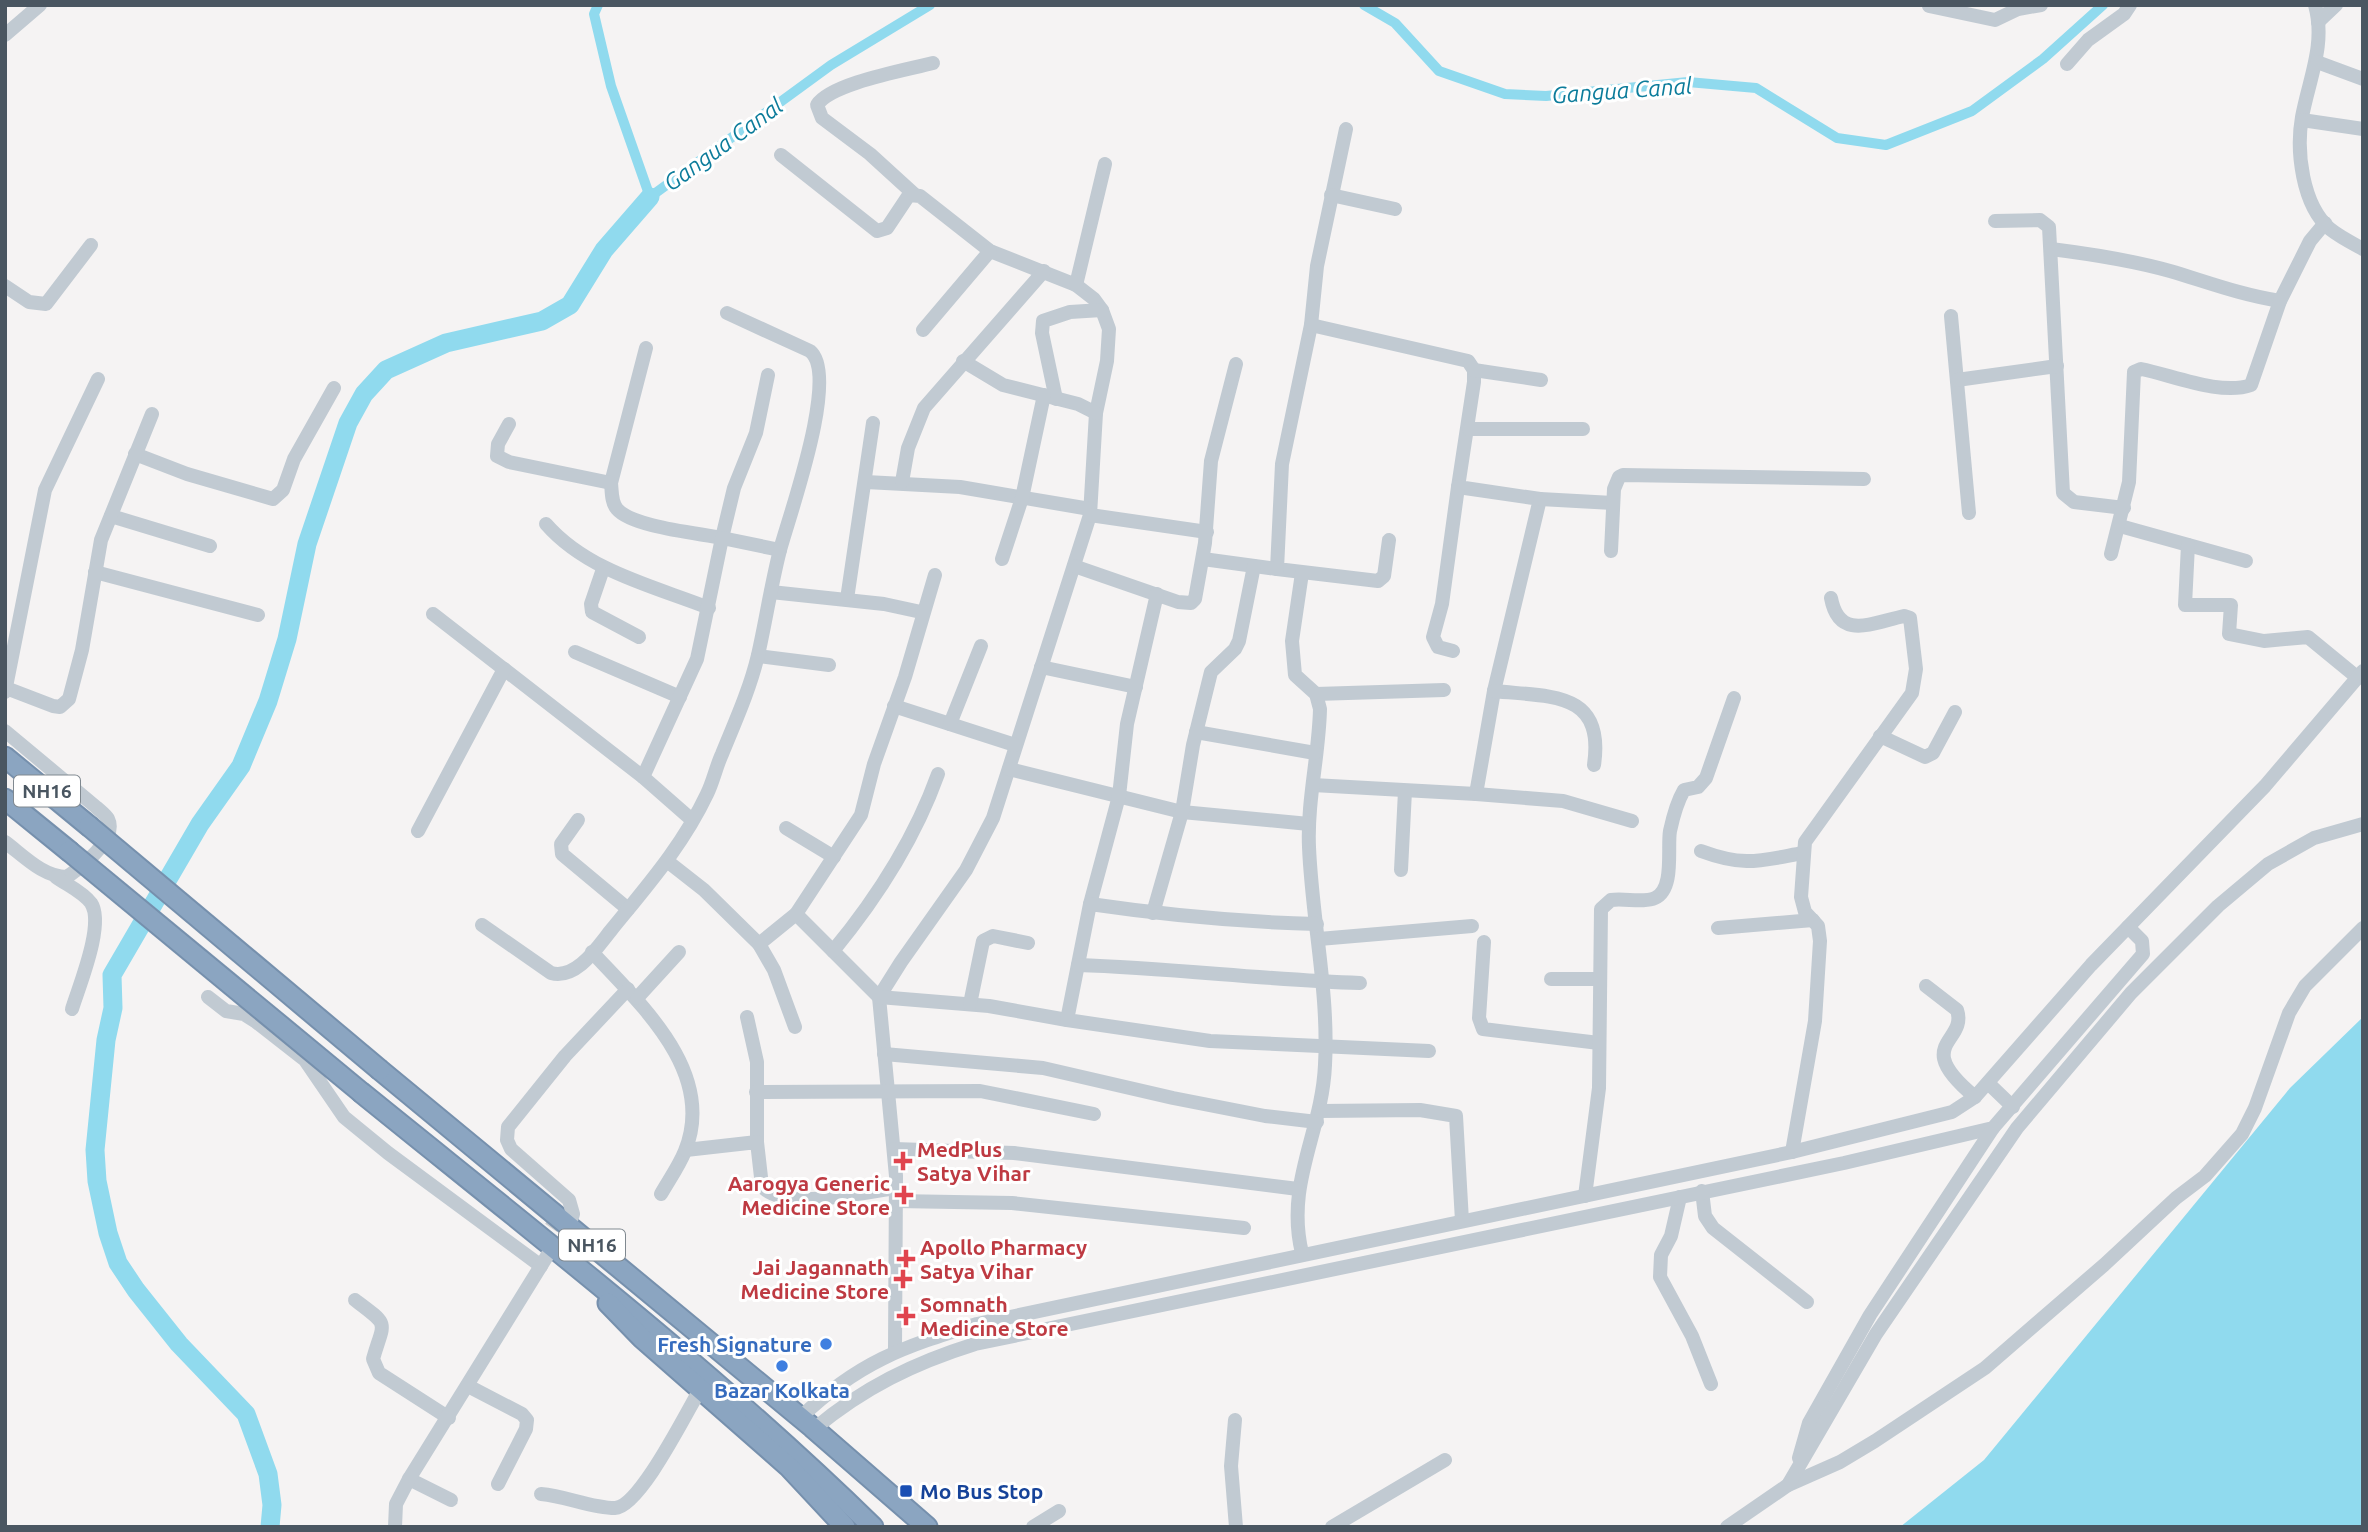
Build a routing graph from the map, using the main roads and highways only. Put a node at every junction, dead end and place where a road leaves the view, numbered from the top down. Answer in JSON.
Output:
{"nodes":[{"id":1,"x":5,"y":757,"type":"edge"},
{"id":2,"x":5,"y":799,"type":"edge"},
{"id":3,"x":593,"y":1278,"type":"junction"},
{"id":4,"x":845,"y":1527,"type":"edge"},
{"id":5,"x":873,"y":1527,"type":"edge"},
{"id":6,"x":927,"y":1527,"type":"edge"}],
"edges":[{"from":1,"to":6,"type":"highway","number":"NH16","bridge":true},
{"from":2,"to":3,"type":"highway","number":"NH16","bridge":true},
{"from":3,"to":4,"type":"highway"},
{"from":3,"to":5,"type":"highway","number":"NH16"}]}
